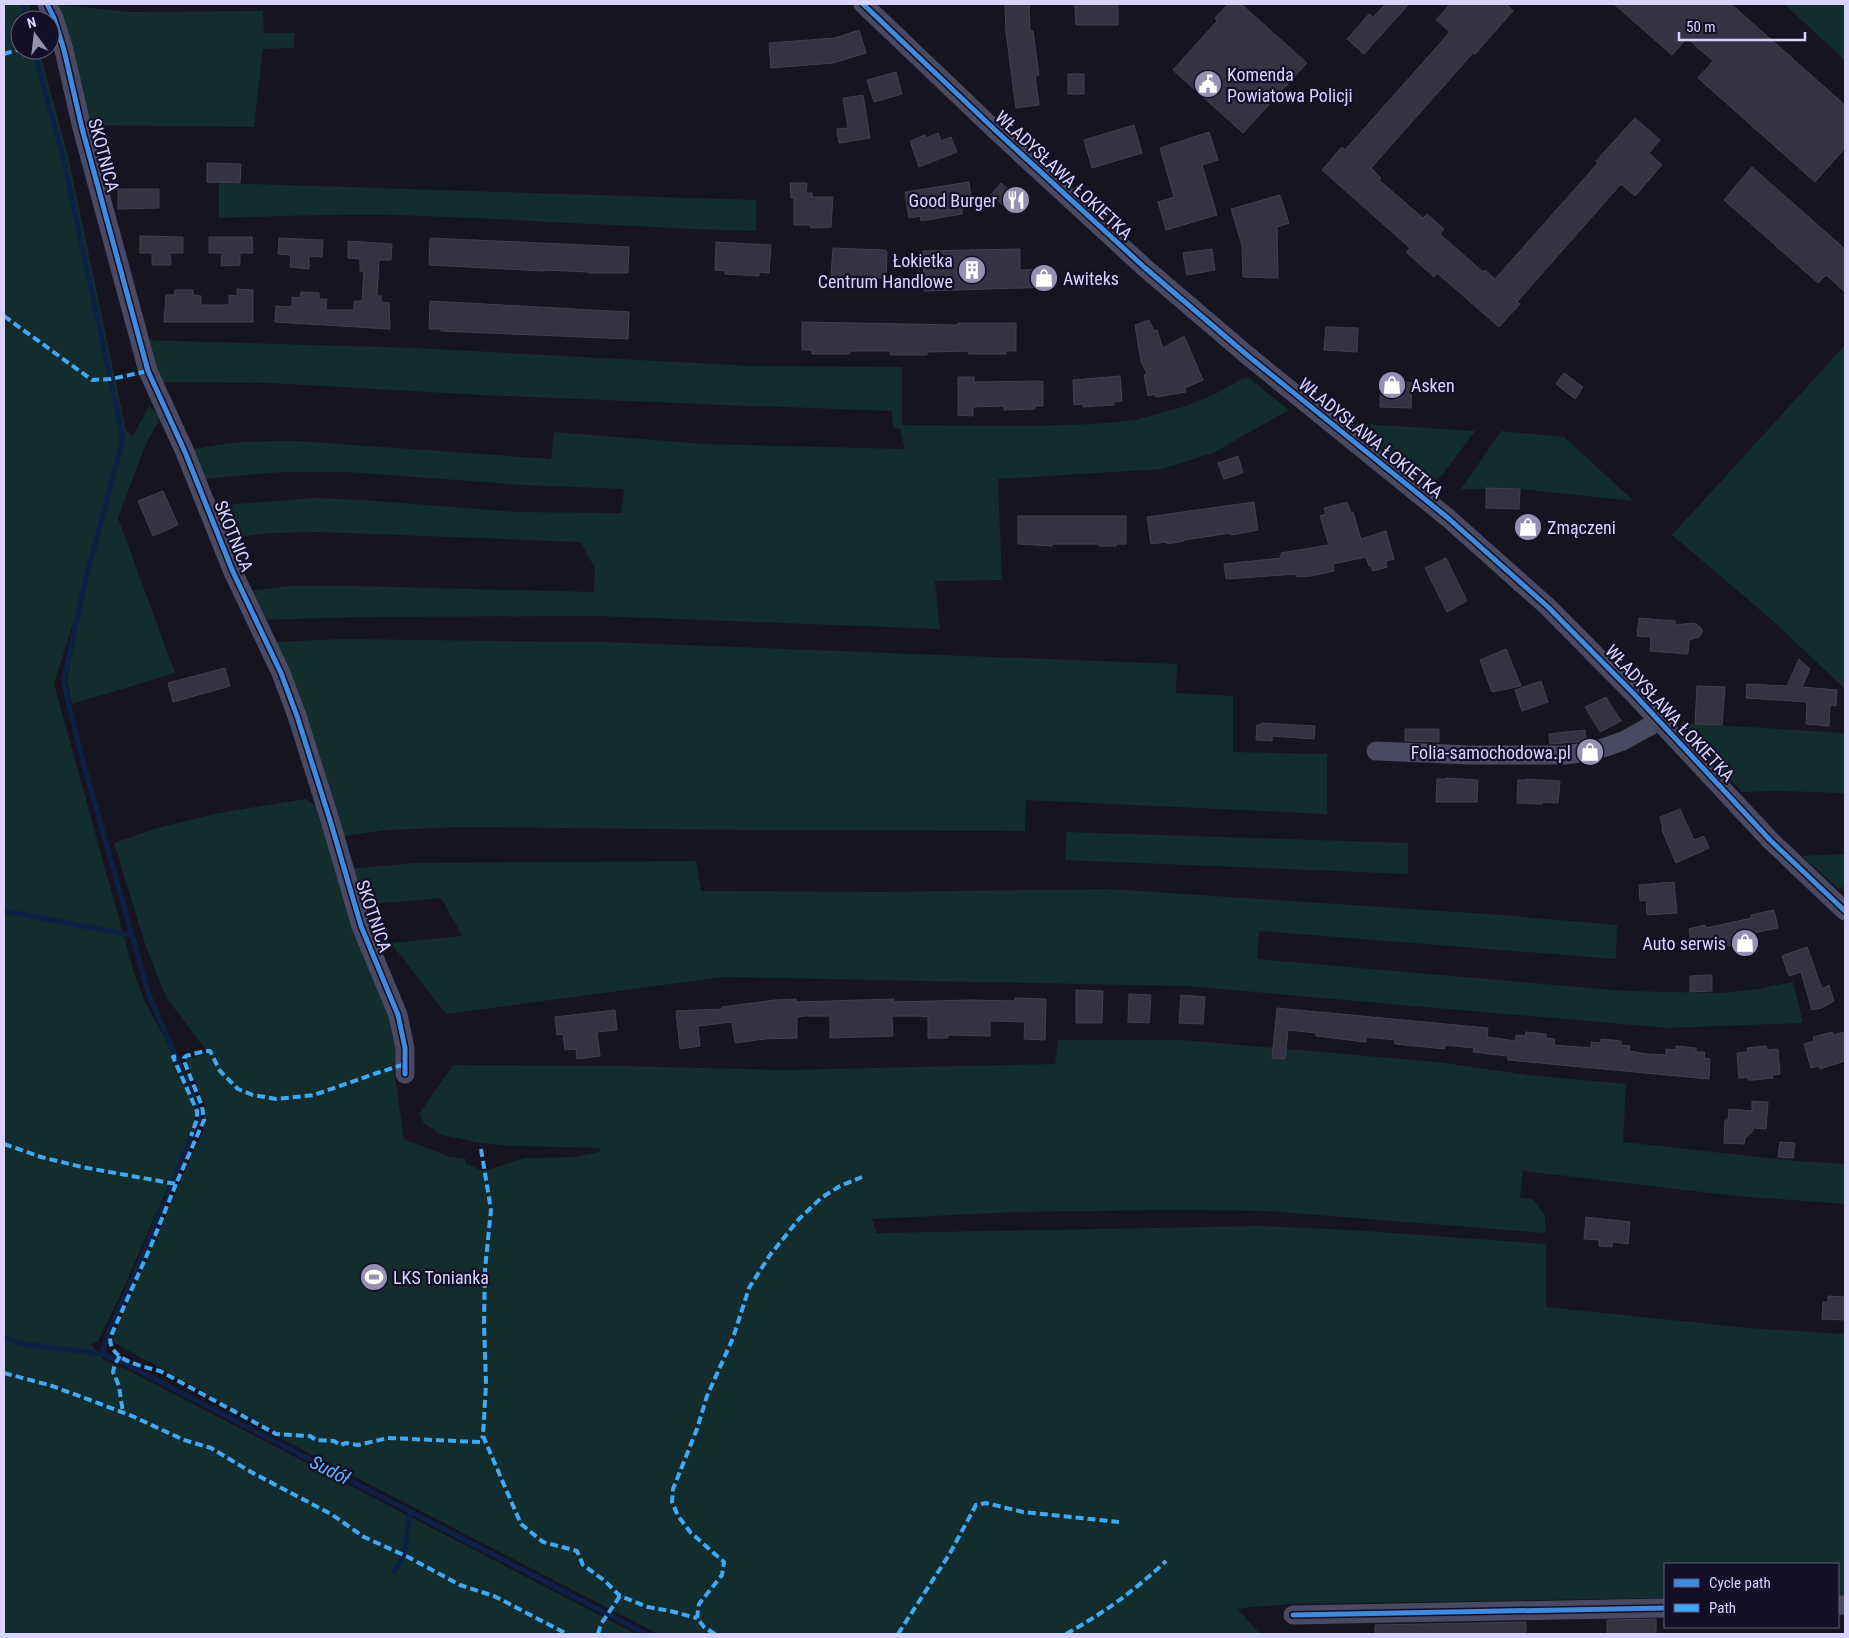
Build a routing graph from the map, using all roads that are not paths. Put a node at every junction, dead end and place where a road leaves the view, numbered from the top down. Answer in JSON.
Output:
{"nodes":[{"id":1,"x":47,"y":4,"type":"edge"},
{"id":2,"x":862,"y":4,"type":"edge"},
{"id":3,"x":1659,"y":721,"type":"junction"},
{"id":4,"x":1376,"y":751,"type":"dead end"},
{"id":5,"x":1845,"y":911,"type":"edge"},
{"id":6,"x":405,"y":1074,"type":"dead end"},
{"id":7,"x":1664,"y":1608,"type":"edge"},
{"id":8,"x":1293,"y":1615,"type":"dead end"}],
"edges":[{"from":1,"to":6,"type":"street","name":"SKOTNICA"},
{"from":2,"to":3,"type":"street","name":"WŁADYSŁAWA ŁOKIETKA"},
{"from":3,"to":4,"type":"street"},
{"from":3,"to":5,"type":"street","name":"WŁADYSŁAWA ŁOKIETKA"},
{"from":7,"to":8,"type":"street"}]}
